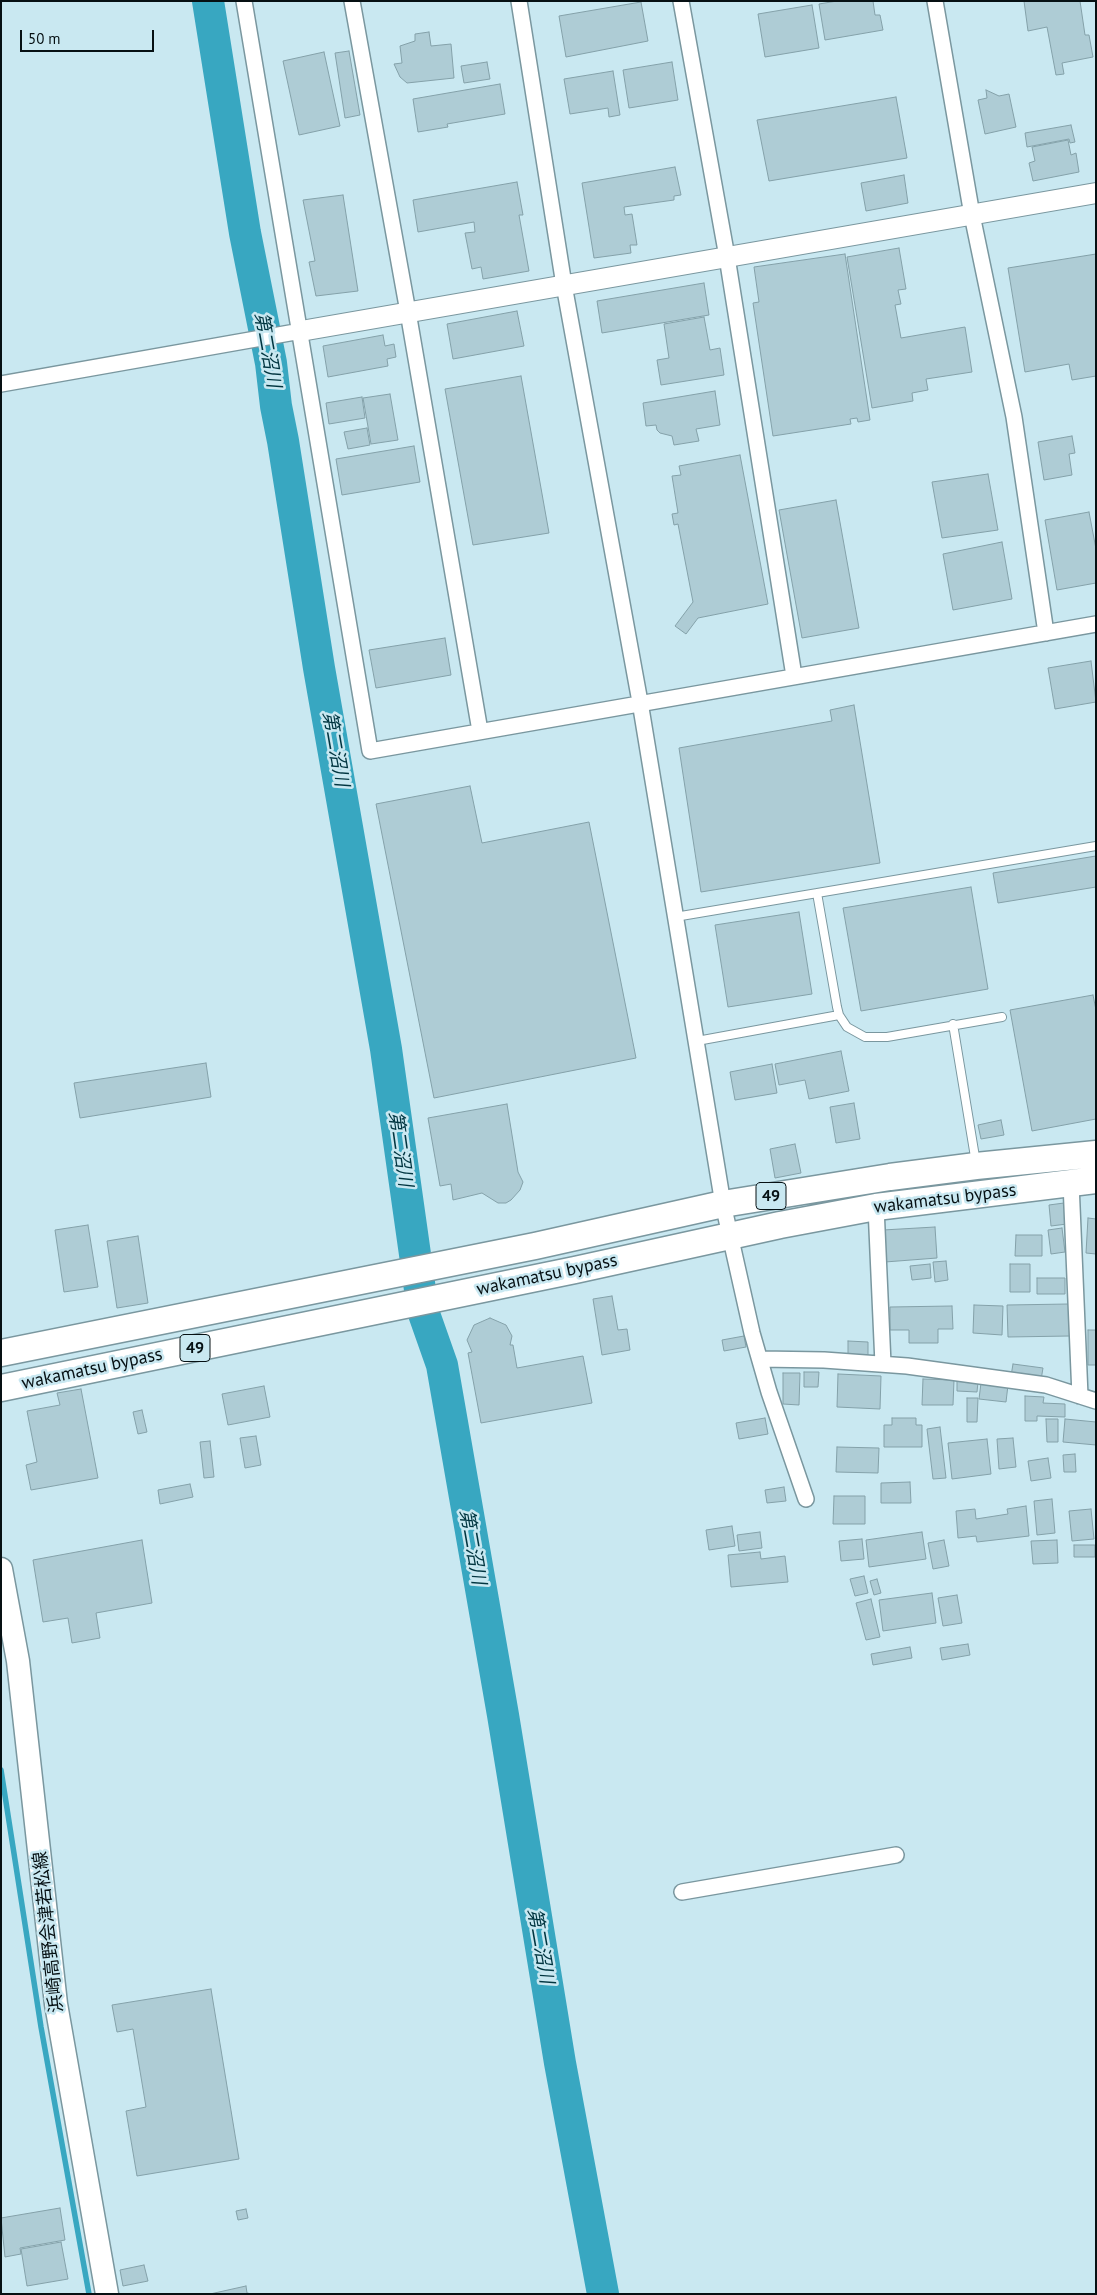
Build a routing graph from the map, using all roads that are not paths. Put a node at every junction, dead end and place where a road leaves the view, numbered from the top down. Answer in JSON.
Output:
{"nodes":[{"id":1,"x":244,"y":1,"type":"edge"},
{"id":2,"x":352,"y":1,"type":"edge"},
{"id":3,"x":519,"y":1,"type":"edge"},
{"id":4,"x":681,"y":1,"type":"edge"},
{"id":5,"x":935,"y":1,"type":"edge"},
{"id":6,"x":1096,"y":193,"type":"edge"},
{"id":7,"x":972,"y":215,"type":"junction"},
{"id":8,"x":727,"y":257,"type":"junction"},
{"id":9,"x":564,"y":285,"type":"junction"},
{"id":10,"x":408,"y":312,"type":"junction"},
{"id":11,"x":301,"y":331,"type":"junction"},
{"id":12,"x":1,"y":384,"type":"edge"},
{"id":13,"x":1096,"y":624,"type":"edge"},
{"id":14,"x":1046,"y":633,"type":"junction"},
{"id":15,"x":794,"y":676,"type":"junction"},
{"id":16,"x":640,"y":702,"type":"junction"},
{"id":17,"x":480,"y":731,"type":"junction"},
{"id":18,"x":1096,"y":846,"type":"edge"},
{"id":19,"x":817,"y":893,"type":"junction"},
{"id":20,"x":675,"y":917,"type":"junction"},
{"id":21,"x":839,"y":1015,"type":"junction"},
{"id":22,"x":1002,"y":1017,"type":"dead end"},
{"id":23,"x":953,"y":1024,"type":"junction"},
{"id":24,"x":697,"y":1042,"type":"junction"},
{"id":25,"x":1096,"y":1154,"type":"edge"},
{"id":26,"x":976,"y":1166,"type":"junction"},
{"id":27,"x":1084,"y":1181,"type":"edge"},
{"id":28,"x":723,"y":1204,"type":"junction"},
{"id":29,"x":876,"y":1207,"type":"junction"},
{"id":30,"x":730,"y":1235,"type":"junction"},
{"id":31,"x":1,"y":1353,"type":"edge"},
{"id":32,"x":760,"y":1359,"type":"junction"},
{"id":33,"x":883,"y":1364,"type":"junction"},
{"id":34,"x":1,"y":1388,"type":"edge"},
{"id":35,"x":1080,"y":1396,"type":"junction"},
{"id":36,"x":1096,"y":1401,"type":"edge"},
{"id":37,"x":806,"y":1499,"type":"dead end"},
{"id":38,"x":1,"y":1570,"type":"edge"},
{"id":39,"x":896,"y":1855,"type":"dead end"},
{"id":40,"x":682,"y":1892,"type":"dead end"},
{"id":41,"x":107,"y":2294,"type":"edge"}],
"edges":[{"from":1,"to":11,"type":"street"},
{"from":2,"to":10,"type":"street"},
{"from":3,"to":9,"type":"street"},
{"from":4,"to":8,"type":"street"},
{"from":5,"to":7,"type":"street"},
{"from":6,"to":7,"type":"street"},
{"from":7,"to":8,"type":"street"},
{"from":7,"to":14,"type":"street"},
{"from":8,"to":9,"type":"street"},
{"from":8,"to":15,"type":"street"},
{"from":9,"to":10,"type":"street"},
{"from":9,"to":16,"type":"street"},
{"from":10,"to":11,"type":"street"},
{"from":10,"to":17,"type":"street"},
{"from":11,"to":12,"type":"street"},
{"from":11,"to":17,"type":"street"},
{"from":13,"to":14,"type":"street"},
{"from":14,"to":15,"type":"street"},
{"from":15,"to":16,"type":"street"},
{"from":16,"to":17,"type":"street"},
{"from":16,"to":20,"type":"street"},
{"from":18,"to":19,"type":"lane"},
{"from":19,"to":20,"type":"lane"},
{"from":19,"to":21,"type":"lane"},
{"from":20,"to":24,"type":"street"},
{"from":21,"to":23,"type":"lane"},
{"from":21,"to":24,"type":"lane"},
{"from":22,"to":23,"type":"lane"},
{"from":23,"to":26,"type":"lane"},
{"from":24,"to":28,"type":"street"},
{"from":25,"to":26,"type":"highway","name":"wakamatsu bypass","number":"49"},
{"from":26,"to":28,"type":"highway","name":"wakamatsu bypass","number":"49"},
{"from":27,"to":29,"type":"highway","name":"wakamatsu bypass","number":"49"},
{"from":27,"to":35,"type":"street"},
{"from":28,"to":30,"type":"street"},
{"from":28,"to":31,"type":"highway","name":"wakamatsu bypass","number":"49"},
{"from":29,"to":30,"type":"highway","name":"wakamatsu bypass","number":"49"},
{"from":29,"to":33,"type":"street"},
{"from":30,"to":32,"type":"street"},
{"from":30,"to":34,"type":"highway","name":"wakamatsu bypass","number":"49"},
{"from":32,"to":33,"type":"street"},
{"from":32,"to":37,"type":"street"},
{"from":33,"to":35,"type":"street"},
{"from":35,"to":36,"type":"street"},
{"from":38,"to":41,"type":"main road","name":"浜崎高野会津若松線"},
{"from":39,"to":40,"type":"street"}]}
